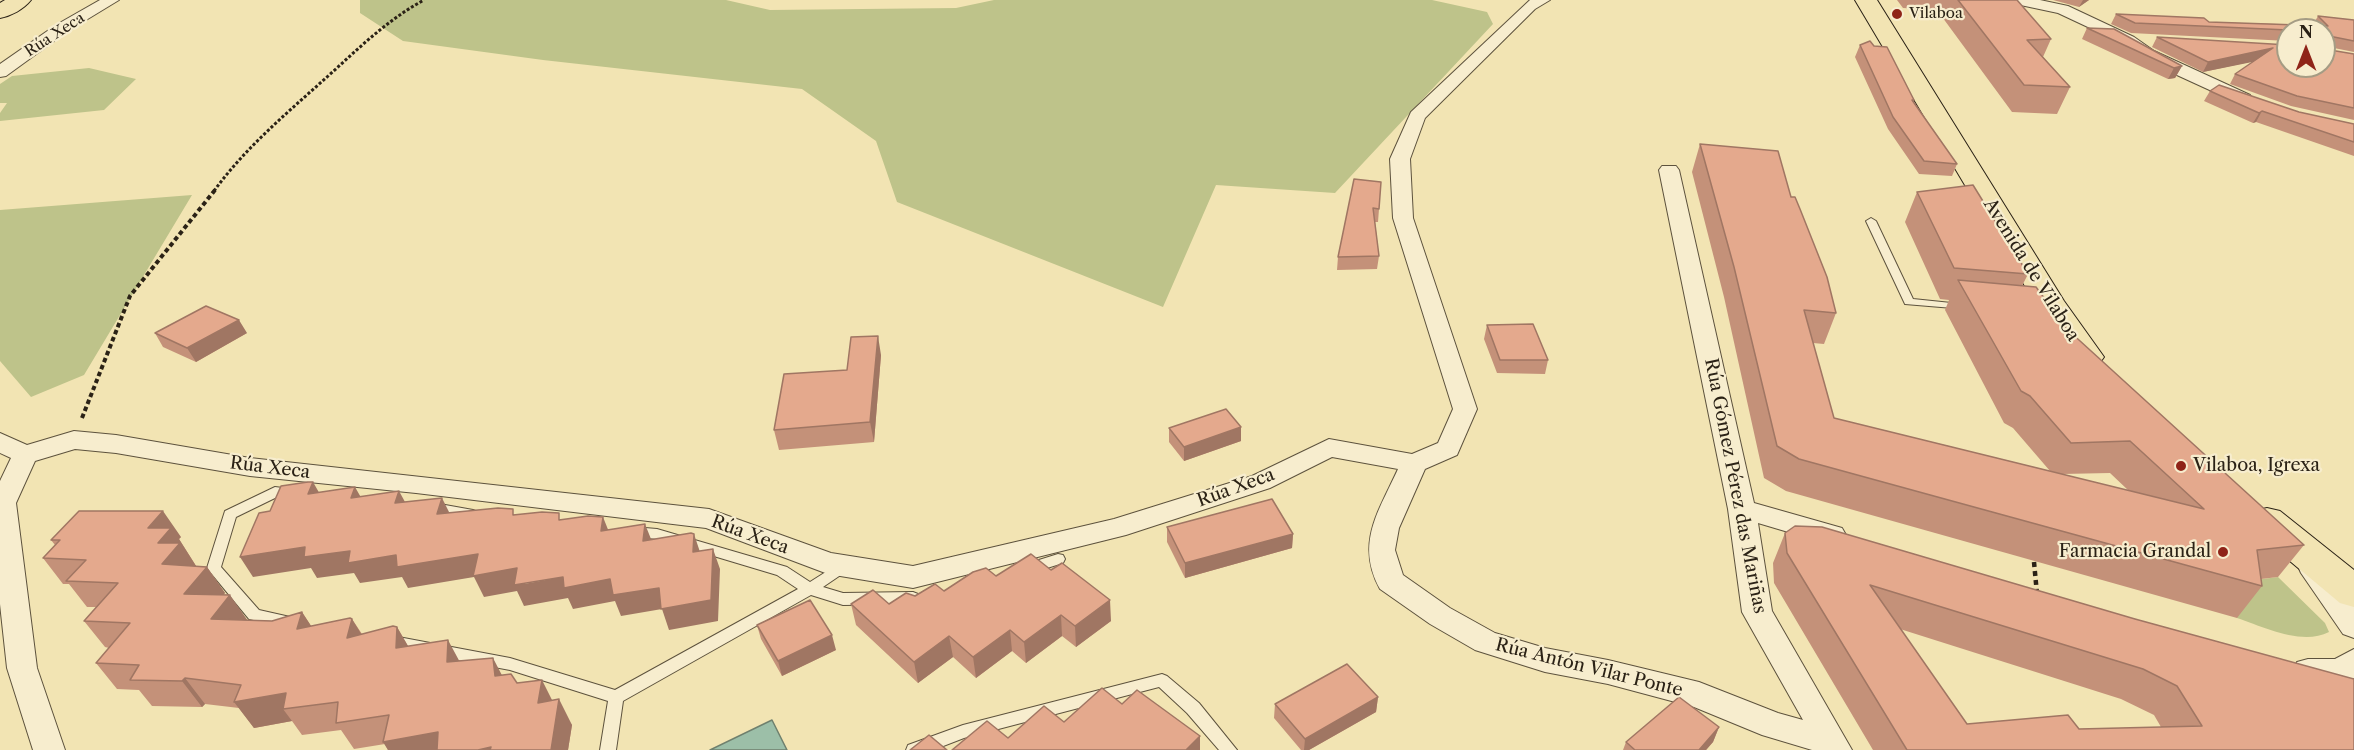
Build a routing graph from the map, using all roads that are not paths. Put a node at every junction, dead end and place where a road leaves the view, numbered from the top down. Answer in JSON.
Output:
{"nodes":[{"id":1,"x":20,"y":0,"type":"edge"},
{"id":2,"x":111,"y":0,"type":"edge"},
{"id":3,"x":1542,"y":0,"type":"edge"},
{"id":4,"x":1866,"y":0,"type":"edge"},
{"id":5,"x":2016,"y":0,"type":"edge"},
{"id":6,"x":0,"y":12,"type":"edge"},
{"id":7,"x":2128,"y":40,"type":"junction"},
{"id":8,"x":2150,"y":40,"type":"dead end"},
{"id":9,"x":0,"y":72,"type":"edge"},
{"id":10,"x":2257,"y":104,"type":"edge"},
{"id":11,"x":1669,"y":170,"type":"dead end"},
{"id":12,"x":1871,"y":221,"type":"dead end"},
{"id":13,"x":1978,"y":308,"type":"edge"},
{"id":14,"x":2108,"y":378,"type":"edge"},
{"id":15,"x":12,"y":448,"type":"edge"},
{"id":16,"x":1414,"y":463,"type":"junction"},
{"id":17,"x":310,"y":494,"type":"edge"},
{"id":18,"x":2244,"y":501,"type":"edge"},
{"id":19,"x":425,"y":506,"type":"edge"},
{"id":20,"x":1742,"y":509,"type":"junction"},
{"id":21,"x":492,"y":518,"type":"edge"},
{"id":22,"x":621,"y":531,"type":"edge"},
{"id":23,"x":1856,"y":542,"type":"edge"},
{"id":24,"x":1058,"y":559,"type":"dead end"},
{"id":25,"x":843,"y":565,"type":"junction"},
{"id":26,"x":1016,"y":572,"type":"edge"},
{"id":27,"x":2329,"y":573,"type":"edge"},
{"id":28,"x":810,"y":589,"type":"junction"},
{"id":29,"x":932,"y":598,"type":"edge"},
{"id":30,"x":2354,"y":599,"type":"edge"},
{"id":31,"x":312,"y":626,"type":"edge"},
{"id":32,"x":2354,"y":626,"type":"edge"},
{"id":33,"x":382,"y":639,"type":"edge"},
{"id":34,"x":2354,"y":661,"type":"edge"},
{"id":35,"x":2278,"y":663,"type":"edge"},
{"id":36,"x":2308,"y":670,"type":"junction"},
{"id":37,"x":2354,"y":686,"type":"edge"},
{"id":38,"x":2354,"y":694,"type":"edge"},
{"id":39,"x":616,"y":697,"type":"junction"},
{"id":40,"x":1834,"y":746,"type":"edge"},
{"id":41,"x":49,"y":750,"type":"edge"},
{"id":42,"x":608,"y":750,"type":"edge"},
{"id":43,"x":914,"y":750,"type":"edge"},
{"id":44,"x":1229,"y":750,"type":"edge"}],
"edges":[{"from":1,"to":6,"type":"highway"},
{"from":2,"to":9,"type":"street","name":"Rúa Xeca"},
{"from":3,"to":16,"type":"street"},
{"from":4,"to":14,"type":"highway","name":"Avenida de Vilaboa"},
{"from":5,"to":7,"type":"street"},
{"from":7,"to":8,"type":"street"},
{"from":7,"to":10,"type":"street"},
{"from":11,"to":20,"type":"street","name":"Rúa Gómez Pérez das Mariñas"},
{"from":12,"to":13,"type":"lane"},
{"from":15,"to":25,"type":"street","name":"Rúa Xeca"},
{"from":15,"to":41,"type":"street"},
{"from":16,"to":25,"type":"street","name":"Rúa Xeca"},
{"from":16,"to":40,"type":"street","name":"Rúa Antón Vilar Ponte"},
{"from":17,"to":31,"type":"lane"},
{"from":18,"to":27,"type":"highway"},
{"from":19,"to":21,"type":"lane"},
{"from":20,"to":23,"type":"street"},
{"from":20,"to":40,"type":"street","name":"Rúa Gómez Pérez das Mariñas"},
{"from":22,"to":28,"type":"lane"},
{"from":24,"to":26,"type":"lane"},
{"from":25,"to":28,"type":"lane"},
{"from":27,"to":30,"type":"highway"},
{"from":27,"to":32,"type":"street"},
{"from":28,"to":29,"type":"lane"},
{"from":28,"to":39,"type":"lane"},
{"from":33,"to":39,"type":"lane"},
{"from":34,"to":36,"type":"street"},
{"from":35,"to":36,"type":"street"},
{"from":36,"to":37,"type":"street"},
{"from":36,"to":38,"type":"street"},
{"from":39,"to":42,"type":"lane"},
{"from":43,"to":44,"type":"lane"}]}
